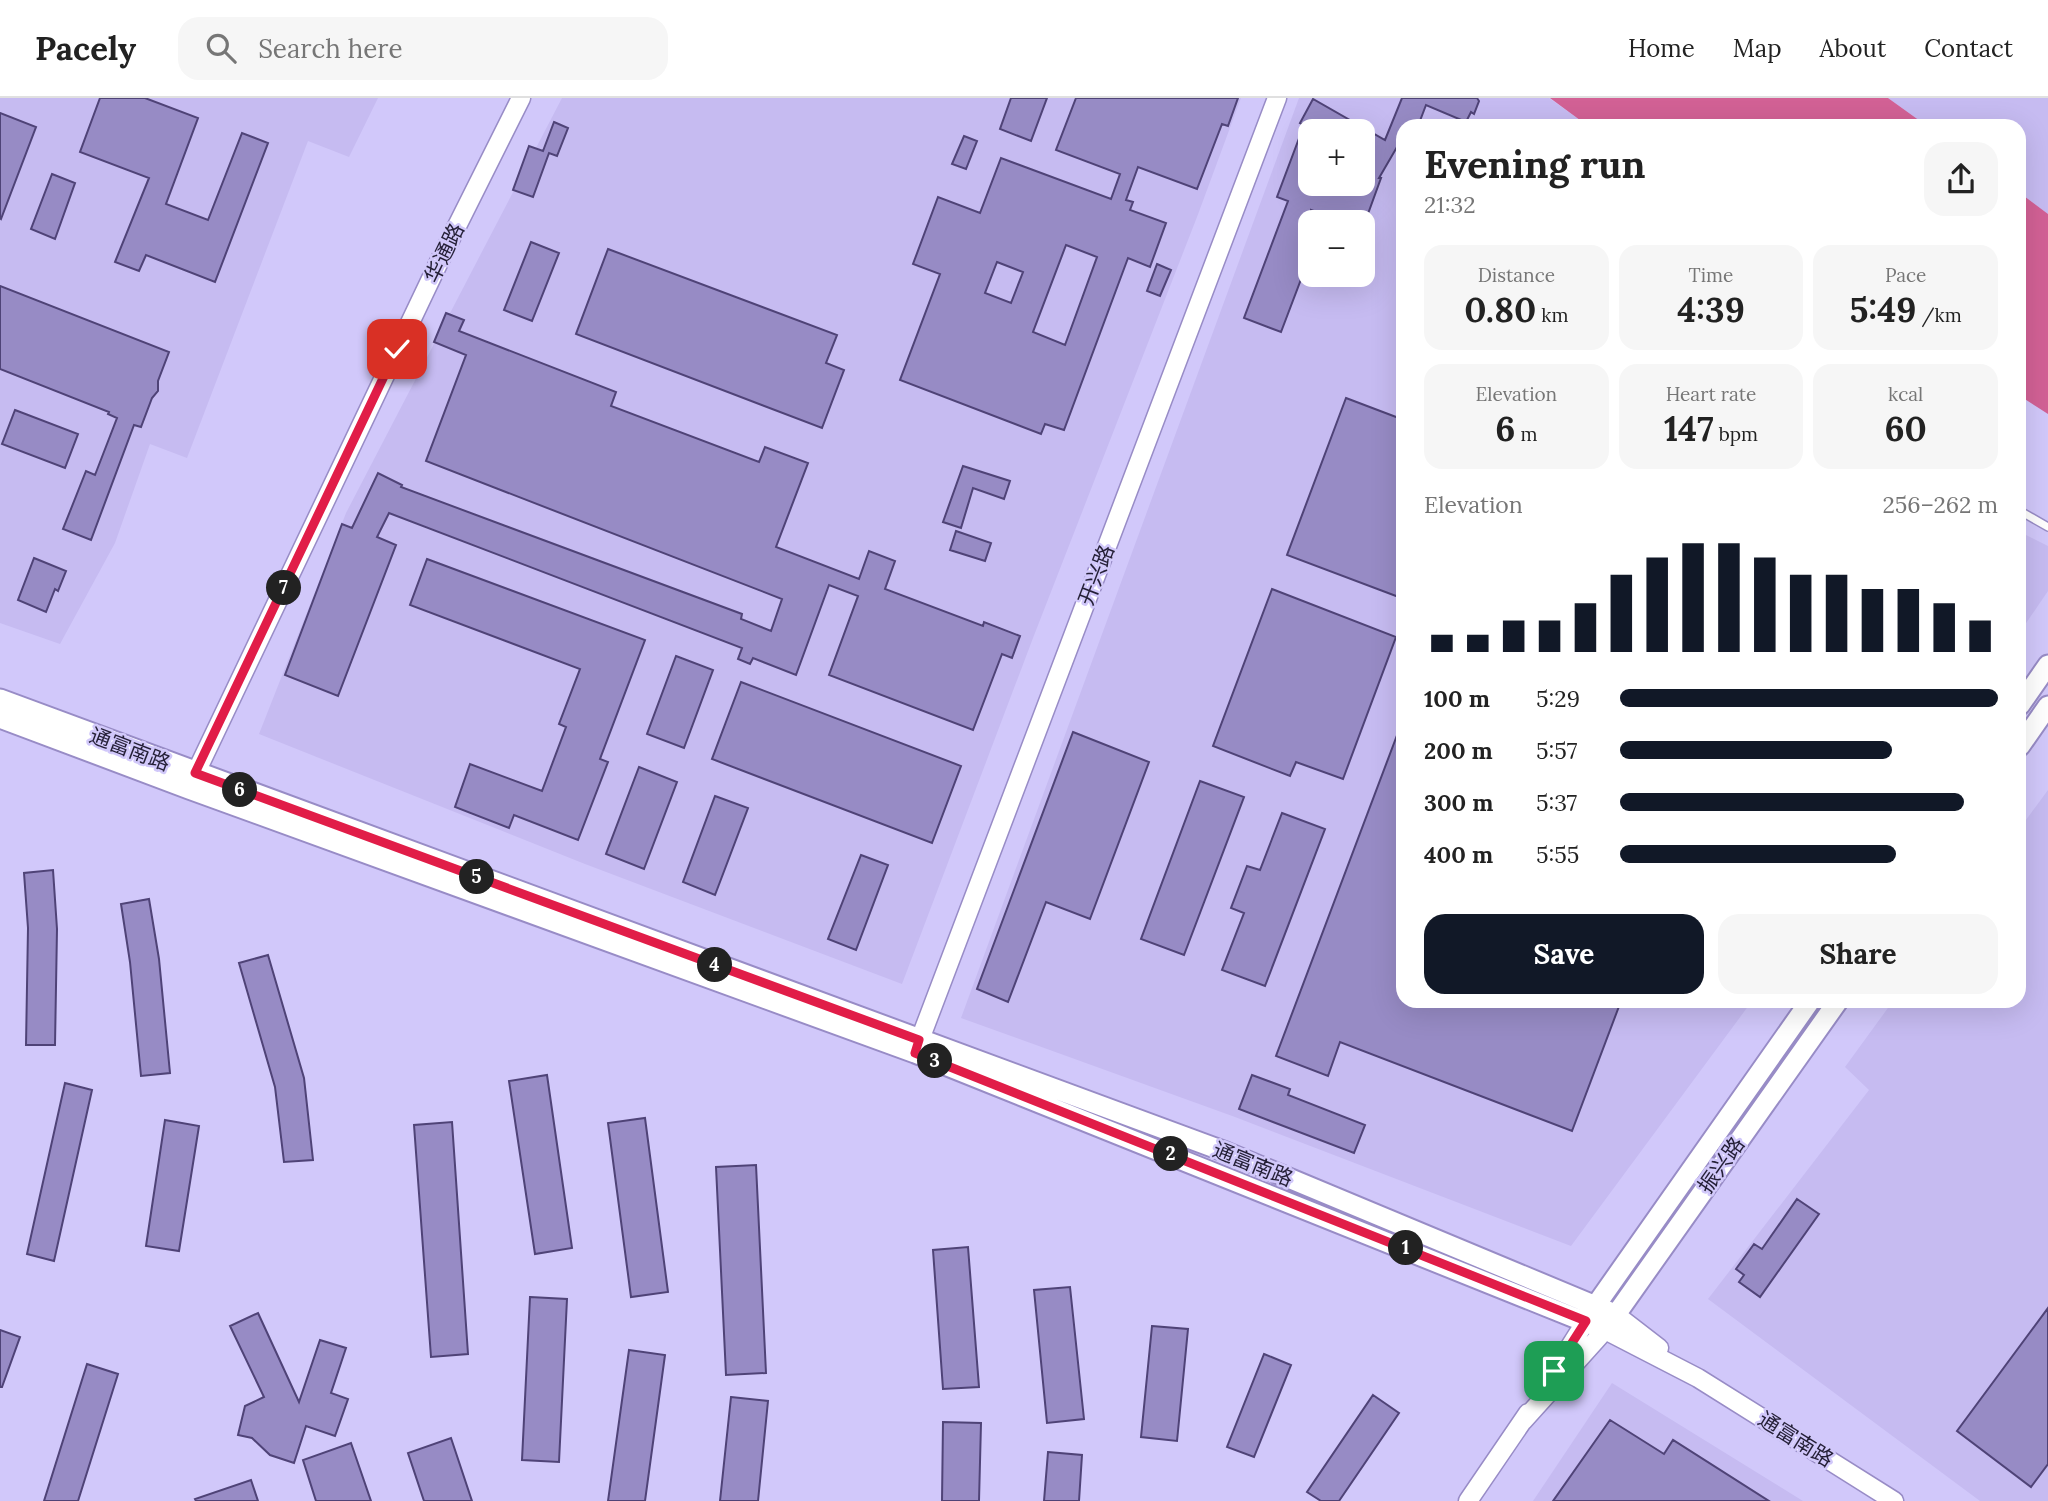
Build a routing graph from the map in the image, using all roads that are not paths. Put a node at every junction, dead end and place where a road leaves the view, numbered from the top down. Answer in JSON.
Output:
{"nodes":[{"id":1,"x":521,"y":98,"type":"edge"},
{"id":2,"x":1277,"y":98,"type":"edge"},
{"id":3,"x":2026,"y":514,"type":"edge"},
{"id":4,"x":2048,"y":527,"type":"edge"},
{"id":5,"x":2048,"y":665,"type":"edge"},
{"id":6,"x":2026,"y":696,"type":"edge"},
{"id":7,"x":0,"y":699,"type":"edge"},
{"id":8,"x":2048,"y":706,"type":"edge"},
{"id":9,"x":0,"y":718,"type":"edge"},
{"id":10,"x":2026,"y":737,"type":"edge"},
{"id":11,"x":192,"y":781,"type":"junction"},
{"id":12,"x":1805,"y":1008,"type":"edge"},
{"id":13,"x":1833,"y":1008,"type":"edge"},
{"id":14,"x":917,"y":1047,"type":"junction"},
{"id":15,"x":1590,"y":1314,"type":"junction"},
{"id":16,"x":1610,"y":1322,"type":"junction"},
{"id":17,"x":1523,"y":1421,"type":"junction"},
{"id":18,"x":1468,"y":1501,"type":"edge"},
{"id":19,"x":1894,"y":1501,"type":"edge"}],
"edges":[{"from":1,"to":11,"type":"street","name":"华通路"},
{"from":2,"to":14,"type":"street","name":"开兴路"},
{"from":3,"to":4,"type":"lane"},
{"from":5,"to":6,"type":"main road"},
{"from":7,"to":11,"type":"main road","name":"通富南路"},
{"from":8,"to":10,"type":"main road"},
{"from":9,"to":11,"type":"main road","name":"通富南路"},
{"from":11,"to":14,"type":"main road","name":"通富南路"},
{"from":12,"to":15,"type":"main road","name":"振兴路"},
{"from":13,"to":16,"type":"main road","name":"振兴路"},
{"from":14,"to":15,"type":"main road","name":"通富南路"},
{"from":15,"to":16,"type":"main road","name":"通富南路"},
{"from":15,"to":17,"type":"street"},
{"from":16,"to":17,"type":"street"},
{"from":16,"to":19,"type":"street","name":"通富南路"},
{"from":17,"to":18,"type":"street"}]}
